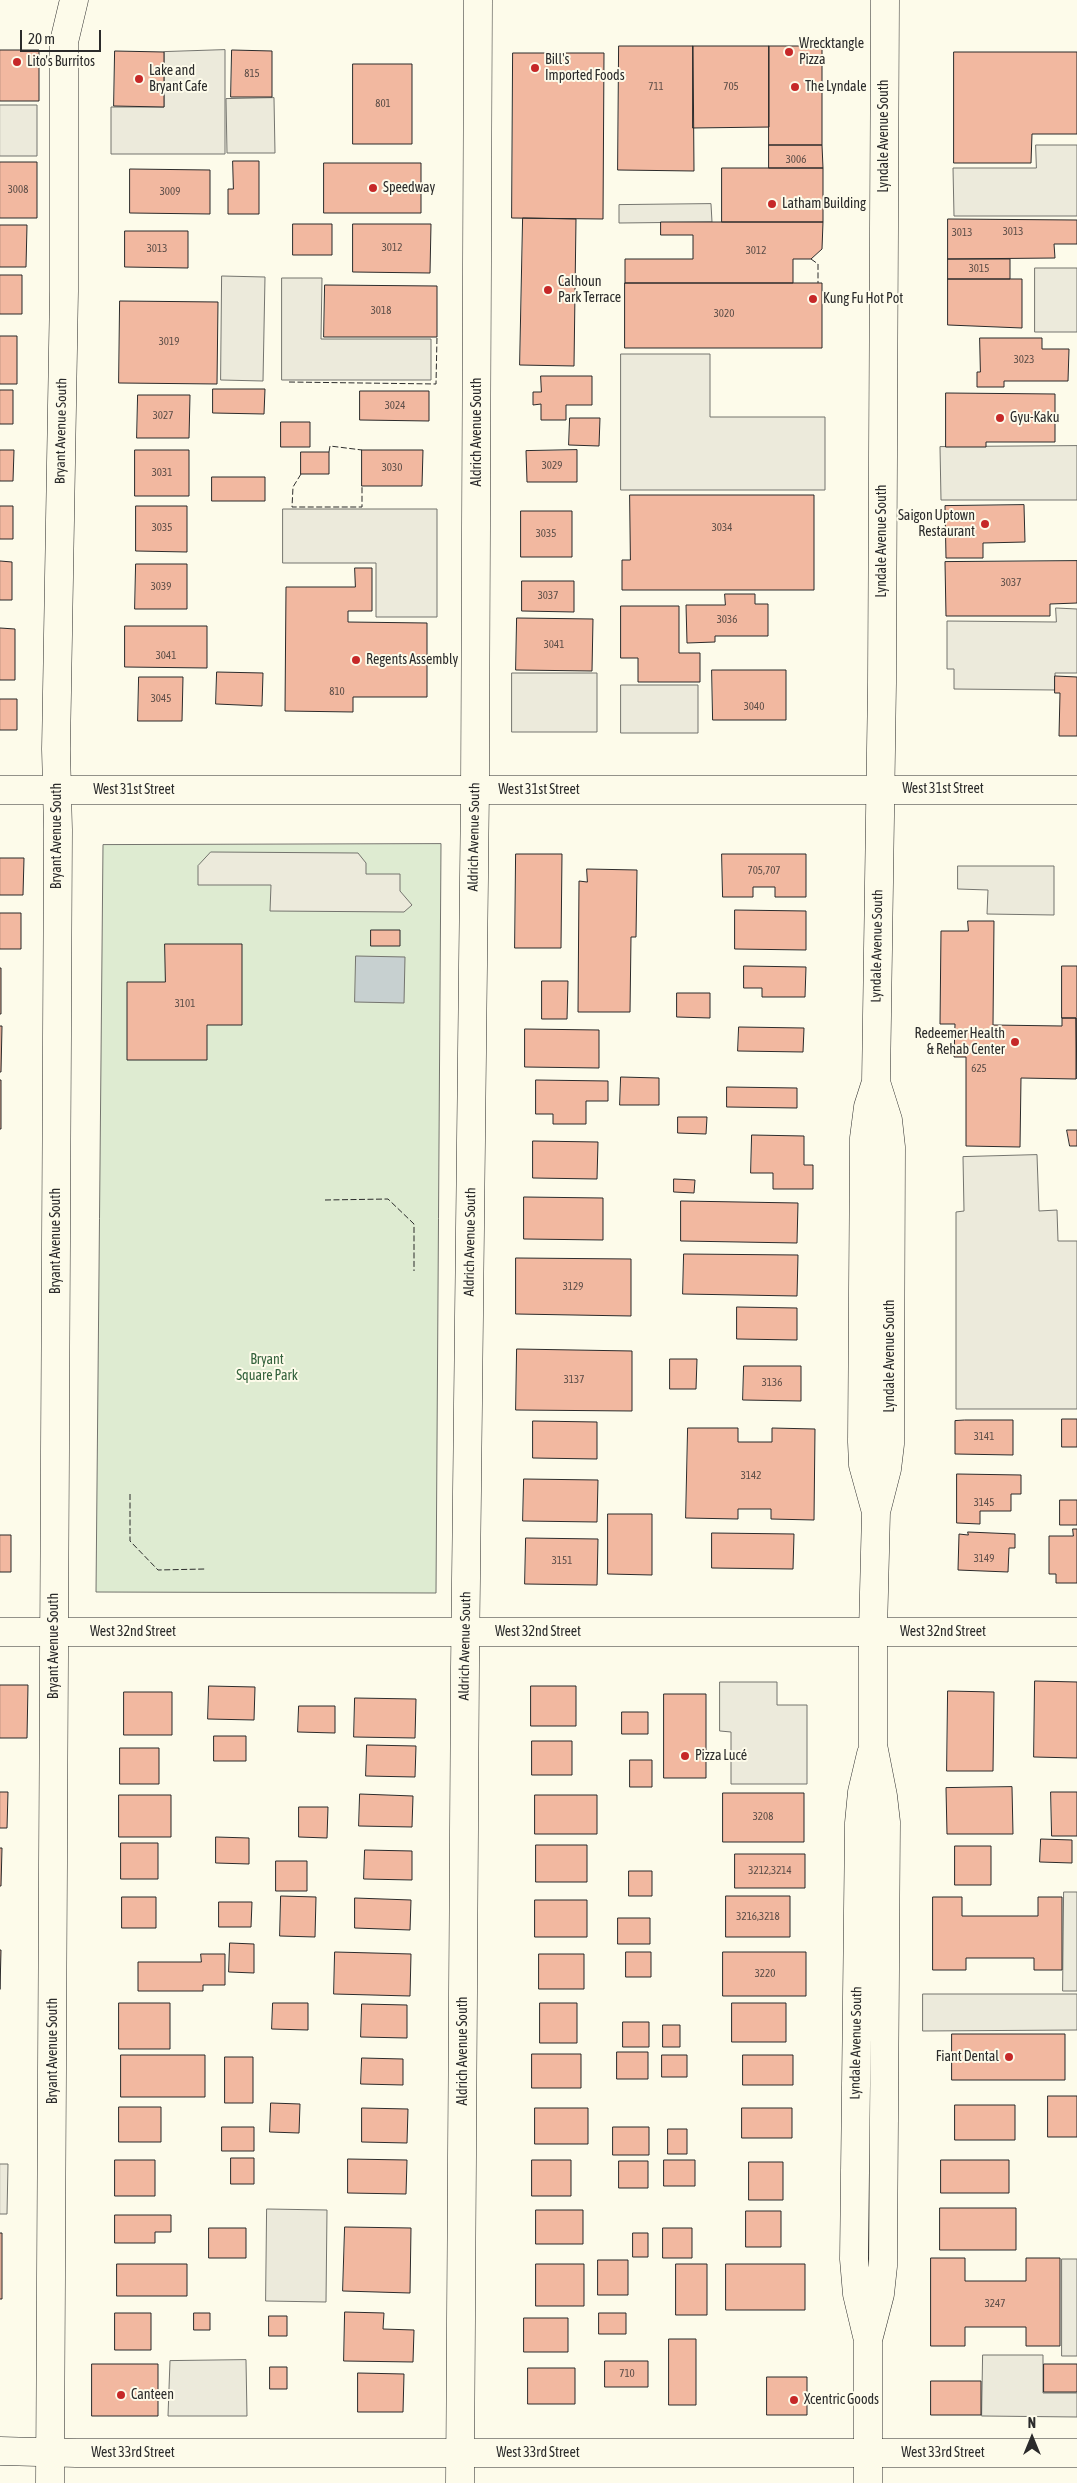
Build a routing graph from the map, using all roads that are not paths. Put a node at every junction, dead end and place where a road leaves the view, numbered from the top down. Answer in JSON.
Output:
{"nodes":[{"id":1,"x":74,"y":0,"type":"edge"},
{"id":2,"x":478,"y":0,"type":"edge"},
{"id":3,"x":884,"y":0,"type":"edge"},
{"id":4,"x":880,"y":789,"type":"junction"},
{"id":5,"x":0,"y":790,"type":"edge"},
{"id":6,"x":57,"y":790,"type":"junction"},
{"id":7,"x":475,"y":790,"type":"junction"},
{"id":8,"x":1077,"y":790,"type":"edge"},
{"id":9,"x":0,"y":1632,"type":"edge"},
{"id":10,"x":465,"y":1632,"type":"junction"},
{"id":11,"x":873,"y":1632,"type":"junction"},
{"id":12,"x":1077,"y":1632,"type":"edge"},
{"id":13,"x":54,"y":1633,"type":"junction"},
{"id":14,"x":0,"y":2451,"type":"edge"},
{"id":15,"x":50,"y":2452,"type":"junction"},
{"id":16,"x":1077,"y":2452,"type":"edge"},
{"id":17,"x":460,"y":2453,"type":"junction"},
{"id":18,"x":868,"y":2453,"type":"junction"},
{"id":19,"x":50,"y":2483,"type":"edge"},
{"id":20,"x":460,"y":2483,"type":"edge"},
{"id":21,"x":868,"y":2483,"type":"edge"}],
"edges":[{"from":1,"to":6,"type":"street","name":"Bryant Avenue South"},
{"from":2,"to":7,"type":"street","name":"Aldrich Avenue South"},
{"from":3,"to":4,"type":"street","name":"Lyndale Avenue South"},
{"from":4,"to":7,"type":"street","name":"West 31st Street"},
{"from":4,"to":8,"type":"street","name":"West 31st Street"},
{"from":4,"to":11,"type":"street","name":"Lyndale Avenue South"},
{"from":5,"to":6,"type":"street","name":"West 31st Street"},
{"from":6,"to":7,"type":"street","name":"West 31st Street"},
{"from":6,"to":13,"type":"street","name":"Bryant Avenue South"},
{"from":7,"to":10,"type":"street","name":"Aldrich Avenue South"},
{"from":9,"to":13,"type":"street","name":"West 32nd Street"},
{"from":10,"to":11,"type":"street","name":"West 32nd Street"},
{"from":10,"to":13,"type":"street","name":"West 32nd Street"},
{"from":10,"to":17,"type":"street","name":"Aldrich Avenue South"},
{"from":11,"to":12,"type":"street","name":"West 32nd Street"},
{"from":11,"to":18,"type":"street","name":"Lyndale Avenue South"},
{"from":13,"to":15,"type":"street","name":"Bryant Avenue South"},
{"from":14,"to":15,"type":"street","name":"West 33rd Street"},
{"from":15,"to":17,"type":"street","name":"West 33rd Street"},
{"from":15,"to":19,"type":"street","name":"Bryant Avenue South"},
{"from":16,"to":18,"type":"street","name":"West 33rd Street"},
{"from":17,"to":18,"type":"street","name":"West 33rd Street"},
{"from":17,"to":20,"type":"street","name":"Aldrich Avenue South"},
{"from":18,"to":21,"type":"street","name":"Lyndale Avenue South"}]}
